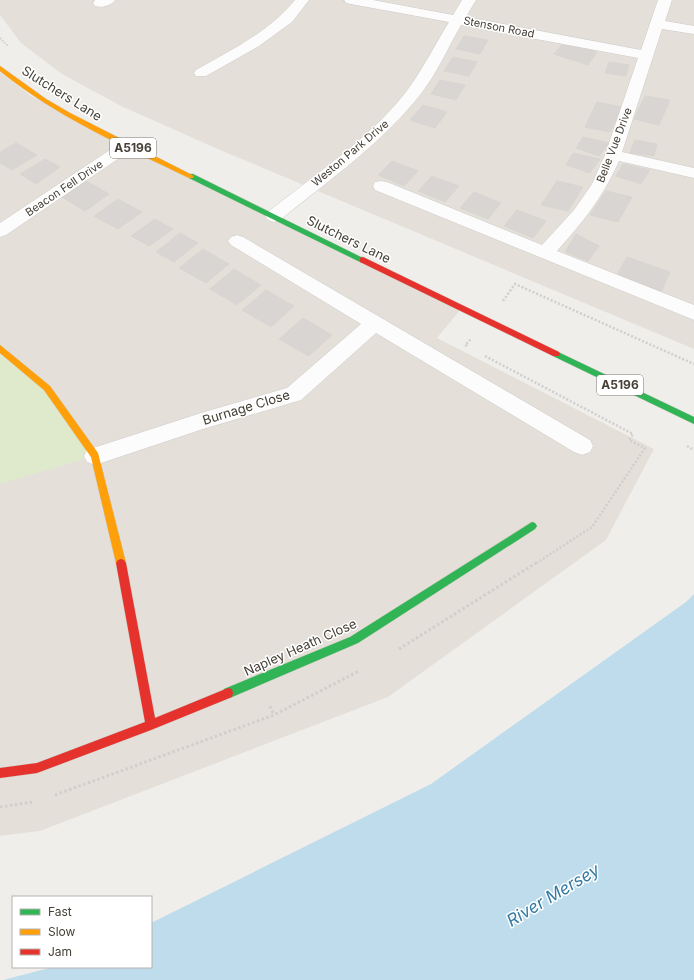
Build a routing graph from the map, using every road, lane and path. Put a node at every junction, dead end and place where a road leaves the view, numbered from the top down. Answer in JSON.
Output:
{"nodes":[{"id":1,"x":302,"y":0,"type":"edge"},
{"id":2,"x":351,"y":0,"type":"edge"},
{"id":3,"x":469,"y":0,"type":"edge"},
{"id":4,"x":665,"y":0,"type":"edge"},
{"id":5,"x":458,"y":20,"type":"junction"},
{"id":6,"x":657,"y":24,"type":"junction"},
{"id":7,"x":694,"y":30,"type":"edge"},
{"id":8,"x":646,"y":55,"type":"junction"},
{"id":9,"x":0,"y":68,"type":"edge"},
{"id":10,"x":201,"y":73,"type":"dead end"},
{"id":11,"x":128,"y":145,"type":"junction"},
{"id":12,"x":613,"y":155,"type":"junction"},
{"id":13,"x":694,"y":173,"type":"edge"},
{"id":14,"x":381,"y":186,"type":"dead end"},
{"id":15,"x":274,"y":216,"type":"junction"},
{"id":16,"x":0,"y":231,"type":"edge"},
{"id":17,"x":237,"y":240,"type":"dead end"},
{"id":18,"x":546,"y":252,"type":"junction"},
{"id":19,"x":503,"y":302,"type":"dead end"},
{"id":20,"x":694,"y":313,"type":"edge"},
{"id":21,"x":376,"y":322,"type":"junction"},
{"id":22,"x":0,"y":348,"type":"edge"},
{"id":23,"x":694,"y":364,"type":"edge"},
{"id":24,"x":694,"y":421,"type":"edge"},
{"id":25,"x":582,"y":446,"type":"dead end"},
{"id":26,"x":95,"y":456,"type":"junction"},
{"id":27,"x":532,"y":526,"type":"dead end"},
{"id":28,"x":366,"y":668,"type":"dead end"},
{"id":29,"x":151,"y":725,"type":"junction"},
{"id":30,"x":0,"y":773,"type":"edge"},
{"id":31,"x":49,"y":798,"type":"dead end"},
{"id":32,"x":34,"y":802,"type":"dead end"},
{"id":33,"x":0,"y":806,"type":"edge"}],
"edges":[{"from":1,"to":10,"type":"street"},
{"from":2,"to":5,"type":"street","name":"Stenson Road"},
{"from":3,"to":5,"type":"street","name":"Weston Park Drive"},
{"from":4,"to":6,"type":"street","name":"Belle Vue Drive"},
{"from":5,"to":8,"type":"street","name":"Stenson Road"},
{"from":5,"to":15,"type":"street","name":"Weston Park Drive"},
{"from":6,"to":7,"type":"street"},
{"from":6,"to":8,"type":"street","name":"Belle Vue Drive"},
{"from":8,"to":12,"type":"street","name":"Belle Vue Drive"},
{"from":9,"to":11,"type":"main road","name":"Slutchers Lane","number":"A5196"},
{"from":11,"to":15,"type":"main road","name":"Slutchers Lane","number":"A5196"},
{"from":11,"to":16,"type":"street","name":"Beacon Fell Drive"},
{"from":12,"to":13,"type":"street"},
{"from":12,"to":18,"type":"street","name":"Belle Vue Drive"},
{"from":14,"to":18,"type":"street"},
{"from":15,"to":24,"type":"main road","name":"Slutchers Lane","number":"A5196"},
{"from":17,"to":21,"type":"street"},
{"from":18,"to":20,"type":"street"},
{"from":19,"to":23,"type":"path"},
{"from":21,"to":25,"type":"street"},
{"from":21,"to":26,"type":"street","name":"Burnage Close"},
{"from":22,"to":26,"type":"main road"},
{"from":26,"to":29,"type":"main road"},
{"from":27,"to":29,"type":"main road","name":"Napley Heath Close"},
{"from":28,"to":31,"type":"path"},
{"from":29,"to":30,"type":"main road","name":"Napley Heath Close"},
{"from":32,"to":33,"type":"path"}]}
